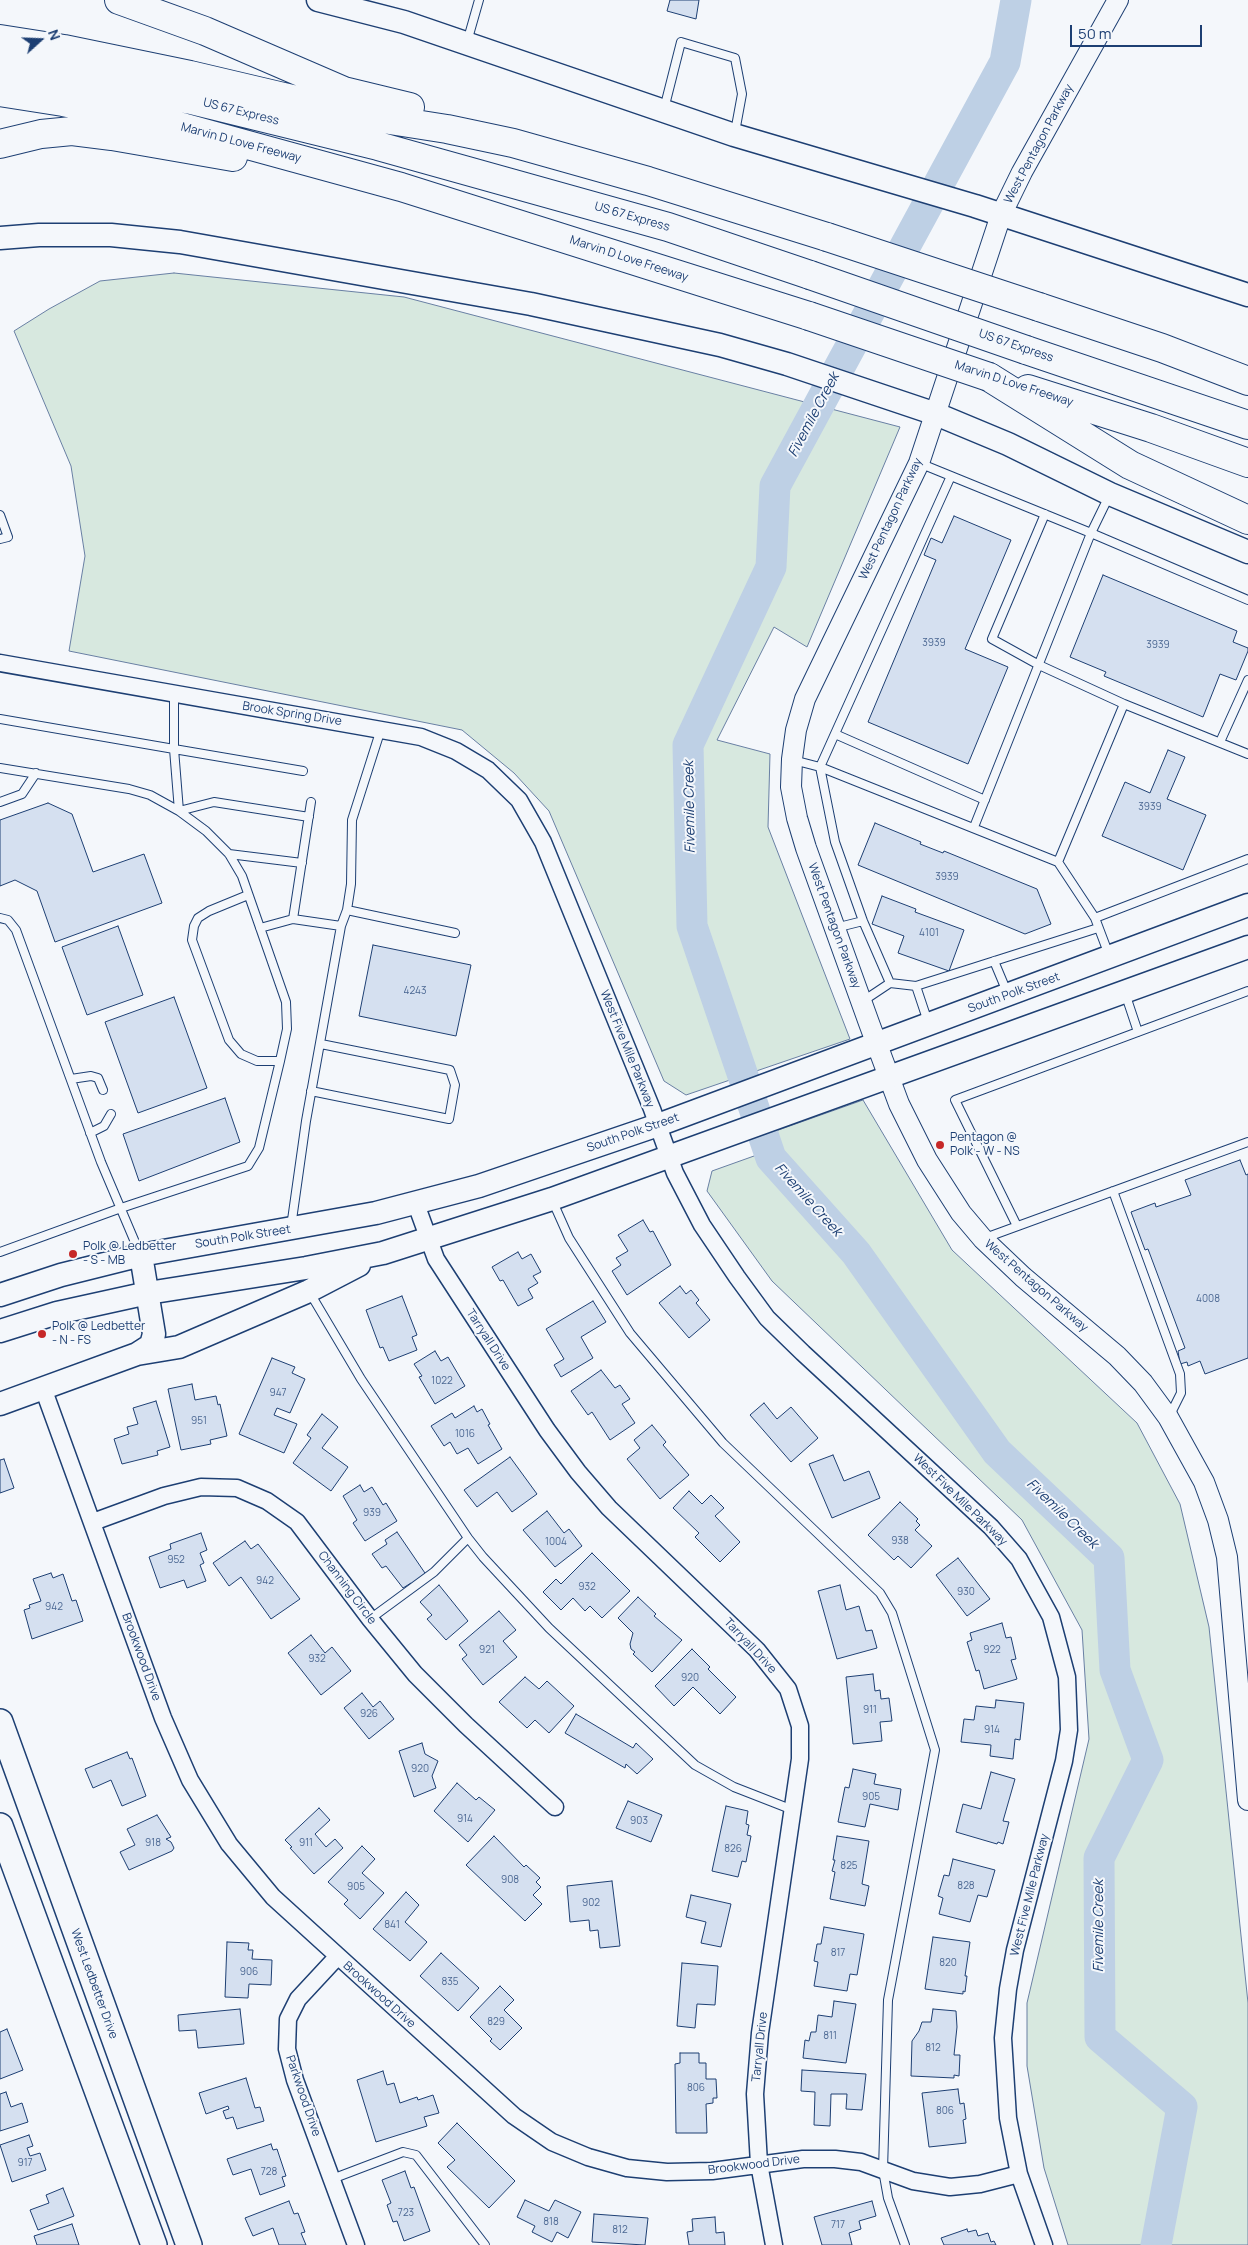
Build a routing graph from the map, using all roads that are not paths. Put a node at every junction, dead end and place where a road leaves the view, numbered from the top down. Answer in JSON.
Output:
{"nodes":[{"id":1,"x":119,"y":0,"type":"edge"},
{"id":2,"x":479,"y":0,"type":"edge"},
{"id":3,"x":1118,"y":0,"type":"edge"},
{"id":4,"x":323,"y":1,"type":"edge"},
{"id":5,"x":0,"y":39,"type":"edge"},
{"id":6,"x":466,"y":44,"type":"junction"},
{"id":7,"x":0,"y":66,"type":"edge"},
{"id":8,"x":0,"y":92,"type":"edge"},
{"id":9,"x":663,"y":111,"type":"junction"},
{"id":10,"x":734,"y":135,"type":"junction"},
{"id":11,"x":513,"y":143,"type":"junction"},
{"id":12,"x":0,"y":144,"type":"edge"},
{"id":13,"x":402,"y":187,"type":"junction"},
{"id":14,"x":1001,"y":215,"type":"junction"},
{"id":15,"x":0,"y":238,"type":"edge"},
{"id":16,"x":1248,"y":295,"type":"edge"},
{"id":17,"x":989,"y":377,"type":"junction"},
{"id":18,"x":1248,"y":381,"type":"edge"},
{"id":19,"x":936,"y":414,"type":"junction"},
{"id":20,"x":1248,"y":425,"type":"edge"},
{"id":21,"x":919,"y":463,"type":"junction"},
{"id":22,"x":1248,"y":463,"type":"edge"},
{"id":23,"x":951,"y":476,"type":"junction"},
{"id":24,"x":1110,"y":494,"type":"junction"},
{"id":25,"x":1045,"y":514,"type":"junction"},
{"id":26,"x":0,"y":515,"type":"edge"},
{"id":27,"x":1248,"y":520,"type":"edge"},
{"id":28,"x":1091,"y":533,"type":"junction"},
{"id":29,"x":0,"y":539,"type":"edge"},
{"id":30,"x":1248,"y":552,"type":"edge"},
{"id":31,"x":1248,"y":600,"type":"edge"},
{"id":32,"x":0,"y":663,"type":"edge"},
{"id":33,"x":1039,"y":665,"type":"junction"},
{"id":34,"x":1248,"y":680,"type":"edge"},
{"id":35,"x":174,"y":695,"type":"junction"},
{"id":36,"x":1124,"y":704,"type":"junction"},
{"id":37,"x":0,"y":720,"type":"edge"},
{"id":38,"x":381,"y":729,"type":"junction"},
{"id":39,"x":835,"y":734,"type":"junction"},
{"id":40,"x":1220,"y":742,"type":"junction"},
{"id":41,"x":174,"y":749,"type":"junction"},
{"id":42,"x":1248,"y":754,"type":"edge"},
{"id":43,"x":792,"y":759,"type":"junction"},
{"id":44,"x":820,"y":767,"type":"junction"},
{"id":45,"x":0,"y":768,"type":"edge"},
{"id":46,"x":303,"y":771,"type":"dead end"},
{"id":47,"x":36,"y":772,"type":"junction"},
{"id":48,"x":985,"y":800,"type":"junction"},
{"id":49,"x":0,"y":802,"type":"edge"},
{"id":50,"x":311,"y":802,"type":"dead end"},
{"id":51,"x":179,"y":811,"type":"junction"},
{"id":52,"x":309,"y":817,"type":"junction"},
{"id":53,"x":974,"y":827,"type":"junction"},
{"id":54,"x":543,"y":842,"type":"joint"},
{"id":55,"x":228,"y":854,"type":"junction"},
{"id":56,"x":1248,"y":859,"type":"edge"},
{"id":57,"x":1058,"y":862,"type":"junction"},
{"id":58,"x":302,"y":863,"type":"junction"},
{"id":59,"x":248,"y":895,"type":"junction"},
{"id":60,"x":1248,"y":905,"type":"edge"},
{"id":61,"x":348,"y":910,"type":"junction"},
{"id":62,"x":0,"y":918,"type":"edge"},
{"id":63,"x":1095,"y":918,"type":"junction"},
{"id":64,"x":293,"y":919,"type":"junction"},
{"id":65,"x":863,"y":921,"type":"junction"},
{"id":66,"x":341,"y":926,"type":"junction"},
{"id":67,"x":260,"y":928,"type":"junction"},
{"id":68,"x":835,"y":928,"type":"junction"},
{"id":69,"x":1098,"y":928,"type":"junction"},
{"id":70,"x":455,"y":934,"type":"dead end"},
{"id":71,"x":1247,"y":951,"type":"edge"},
{"id":72,"x":1110,"y":958,"type":"junction"},
{"id":73,"x":994,"y":961,"type":"junction"},
{"id":74,"x":890,"y":983,"type":"junction"},
{"id":75,"x":916,"y":986,"type":"junction"},
{"id":76,"x":1124,"y":991,"type":"junction"},
{"id":77,"x":1248,"y":991,"type":"edge"},
{"id":78,"x":1008,"y":995,"type":"junction"},
{"id":79,"x":861,"y":1002,"type":"junction"},
{"id":80,"x":928,"y":1024,"type":"junction"},
{"id":81,"x":1138,"y":1032,"type":"junction"},
{"id":82,"x":321,"y":1044,"type":"junction"},
{"id":83,"x":876,"y":1044,"type":"junction"},
{"id":84,"x":280,"y":1061,"type":"junction"},
{"id":85,"x":888,"y":1076,"type":"junction"},
{"id":86,"x":71,"y":1079,"type":"junction"},
{"id":87,"x":103,"y":1090,"type":"dead end"},
{"id":88,"x":311,"y":1091,"type":"junction"},
{"id":89,"x":111,"y":1114,"type":"dead end"},
{"id":90,"x":658,"y":1125,"type":"junction"},
{"id":91,"x":90,"y":1132,"type":"junction"},
{"id":92,"x":1248,"y":1142,"type":"edge"},
{"id":93,"x":669,"y":1156,"type":"junction"},
{"id":94,"x":1113,"y":1191,"type":"junction"},
{"id":95,"x":552,"y":1199,"type":"junction"},
{"id":96,"x":416,"y":1204,"type":"junction"},
{"id":97,"x":121,"y":1208,"type":"junction"},
{"id":98,"x":1017,"y":1226,"type":"junction"},
{"id":99,"x":290,"y":1230,"type":"junction"},
{"id":100,"x":428,"y":1239,"type":"junction"},
{"id":101,"x":983,"y":1239,"type":"junction"},
{"id":102,"x":0,"y":1252,"type":"edge"},
{"id":103,"x":383,"y":1253,"type":"junction"},
{"id":104,"x":141,"y":1255,"type":"junction"},
{"id":105,"x":309,"y":1292,"type":"junction"},
{"id":106,"x":148,"y":1293,"type":"junction"},
{"id":107,"x":0,"y":1295,"type":"edge"},
{"id":108,"x":0,"y":1331,"type":"edge"},
{"id":109,"x":137,"y":1354,"type":"junction"},
{"id":110,"x":44,"y":1388,"type":"junction"},
{"id":111,"x":0,"y":1404,"type":"edge"},
{"id":112,"x":1168,"y":1417,"type":"junction"},
{"id":113,"x":93,"y":1522,"type":"junction"},
{"id":114,"x":468,"y":1538,"type":"junction"},
{"id":115,"x":370,"y":1620,"type":"junction"},
{"id":116,"x":1243,"y":1688,"type":"edge"},
{"id":117,"x":0,"y":1722,"type":"edge"},
{"id":118,"x":1248,"y":1799,"type":"edge"},
{"id":119,"x":555,"y":1807,"type":"dead end"},
{"id":120,"x":794,"y":1810,"type":"junction"},
{"id":121,"x":0,"y":1826,"type":"edge"},
{"id":122,"x":337,"y":1956,"type":"junction"},
{"id":123,"x":759,"y":2164,"type":"junction"},
{"id":124,"x":883,"y":2170,"type":"junction"},
{"id":125,"x":1019,"y":2174,"type":"junction"},
{"id":126,"x":332,"y":2179,"type":"junction"},
{"id":127,"x":154,"y":2245,"type":"edge"},
{"id":128,"x":189,"y":2245,"type":"edge"},
{"id":129,"x":356,"y":2245,"type":"edge"},
{"id":130,"x":485,"y":2245,"type":"edge"},
{"id":131,"x":774,"y":2245,"type":"edge"},
{"id":132,"x":905,"y":2245,"type":"edge"},
{"id":133,"x":1044,"y":2245,"type":"edge"}],
"edges":[{"from":1,"to":11,"type":"highway"},
{"from":2,"to":6,"type":"lane"},
{"from":3,"to":14,"type":"street","name":"West Pentagon Parkway"},
{"from":4,"to":6,"type":"main road"},
{"from":5,"to":11,"type":"highway"},
{"from":6,"to":9,"type":"main road"},
{"from":7,"to":20,"type":"highway","name":"US 67 Express","bridge":true},
{"from":8,"to":13,"type":"highway","name":"Marvin D Love Freeway"},
{"from":9,"to":10,"type":"main road"},
{"from":9,"to":10,"type":"lane"},
{"from":10,"to":14,"type":"main road"},
{"from":11,"to":18,"type":"highway","bridge":true},
{"from":12,"to":13,"type":"highway"},
{"from":13,"to":17,"type":"highway","name":"Marvin D Love Freeway","bridge":true},
{"from":14,"to":16,"type":"main road"},
{"from":14,"to":19,"type":"street","name":"West Pentagon Parkway"},
{"from":15,"to":19,"type":"main road"},
{"from":17,"to":22,"type":"highway","name":"Marvin D Love Freeway"},
{"from":17,"to":27,"type":"highway"},
{"from":19,"to":21,"type":"street","name":"West Pentagon Parkway"},
{"from":19,"to":24,"type":"main road"},
{"from":21,"to":23,"type":"lane"},
{"from":21,"to":43,"type":"street","name":"West Pentagon Parkway"},
{"from":23,"to":25,"type":"lane"},
{"from":23,"to":39,"type":"lane"},
{"from":24,"to":28,"type":"lane"},
{"from":24,"to":30,"type":"main road"},
{"from":25,"to":28,"type":"lane"},
{"from":25,"to":33,"type":"lane"},
{"from":26,"to":29,"type":"lane"},
{"from":28,"to":31,"type":"lane"},
{"from":28,"to":33,"type":"lane"},
{"from":32,"to":35,"type":"street","name":"Brook Spring Drive"},
{"from":33,"to":36,"type":"lane"},
{"from":33,"to":48,"type":"lane"},
{"from":34,"to":40,"type":"lane"},
{"from":35,"to":38,"type":"street","name":"Brook Spring Drive"},
{"from":35,"to":41,"type":"lane"},
{"from":36,"to":40,"type":"lane"},
{"from":36,"to":57,"type":"lane"},
{"from":37,"to":41,"type":"lane"},
{"from":38,"to":54,"type":"street","name":"Brook Spring Drive"},
{"from":38,"to":61,"type":"lane"},
{"from":39,"to":44,"type":"lane"},
{"from":39,"to":48,"type":"lane"},
{"from":40,"to":42,"type":"lane"},
{"from":41,"to":46,"type":"lane"},
{"from":41,"to":51,"type":"lane"},
{"from":43,"to":44,"type":"lane"},
{"from":43,"to":68,"type":"street","name":"West Pentagon Parkway"},
{"from":44,"to":53,"type":"lane"},
{"from":44,"to":65,"type":"lane"},
{"from":45,"to":47,"type":"lane"},
{"from":47,"to":49,"type":"lane"},
{"from":47,"to":51,"type":"lane"},
{"from":48,"to":53,"type":"lane"},
{"from":50,"to":52,"type":"lane"},
{"from":51,"to":52,"type":"lane"},
{"from":51,"to":55,"type":"lane"},
{"from":52,"to":58,"type":"lane"},
{"from":53,"to":57,"type":"lane"},
{"from":54,"to":90,"type":"street","name":"West Five Mile Parkway"},
{"from":55,"to":58,"type":"lane"},
{"from":55,"to":59,"type":"lane"},
{"from":56,"to":63,"type":"lane"},
{"from":57,"to":63,"type":"lane"},
{"from":58,"to":64,"type":"lane"},
{"from":59,"to":67,"type":"lane"},
{"from":59,"to":84,"type":"lane"},
{"from":60,"to":72,"type":"main road","name":"South Polk Street"},
{"from":61,"to":66,"type":"lane"},
{"from":61,"to":70,"type":"lane"},
{"from":62,"to":86,"type":"lane"},
{"from":63,"to":69,"type":"lane"},
{"from":64,"to":66,"type":"lane"},
{"from":64,"to":67,"type":"lane"},
{"from":65,"to":68,"type":"lane"},
{"from":65,"to":74,"type":"lane"},
{"from":66,"to":82,"type":"lane"},
{"from":67,"to":84,"type":"lane"},
{"from":68,"to":79,"type":"street","name":"West Pentagon Parkway"},
{"from":69,"to":72,"type":"lane"},
{"from":69,"to":73,"type":"lane"},
{"from":71,"to":76,"type":"main road"},
{"from":72,"to":76,"type":"main road"},
{"from":72,"to":78,"type":"main road","name":"South Polk Street"},
{"from":73,"to":75,"type":"lane"},
{"from":73,"to":78,"type":"lane"},
{"from":74,"to":75,"type":"lane"},
{"from":74,"to":79,"type":"lane"},
{"from":75,"to":80,"type":"lane"},
{"from":76,"to":81,"type":"lane"},
{"from":76,"to":85,"type":"main road"},
{"from":77,"to":81,"type":"lane"},
{"from":78,"to":80,"type":"main road","name":"South Polk Street"},
{"from":79,"to":83,"type":"street","name":"West Pentagon Parkway"},
{"from":80,"to":83,"type":"main road","name":"South Polk Street"},
{"from":81,"to":98,"type":"lane"},
{"from":82,"to":88,"type":"lane"},
{"from":82,"to":88,"type":"lane"},
{"from":83,"to":85,"type":"street","name":"West Pentagon Parkway"},
{"from":83,"to":90,"type":"main road","name":"South Polk Street"},
{"from":84,"to":97,"type":"lane"},
{"from":85,"to":93,"type":"main road"},
{"from":85,"to":101,"type":"street","name":"West Pentagon Parkway"},
{"from":86,"to":87,"type":"lane"},
{"from":86,"to":91,"type":"lane"},
{"from":88,"to":99,"type":"lane"},
{"from":89,"to":91,"type":"lane"},
{"from":90,"to":93,"type":"street","name":"West Five Mile Parkway"},
{"from":90,"to":96,"type":"main road","name":"South Polk Street"},
{"from":91,"to":97,"type":"lane"},
{"from":92,"to":94,"type":"lane"},
{"from":93,"to":95,"type":"main road"},
{"from":93,"to":125,"type":"street","name":"West Five Mile Parkway"},
{"from":94,"to":98,"type":"lane"},
{"from":94,"to":112,"type":"lane"},
{"from":95,"to":100,"type":"main road"},
{"from":95,"to":124,"type":"lane"},
{"from":96,"to":99,"type":"main road","name":"South Polk Street"},
{"from":96,"to":100,"type":"street","name":"Tarryall Drive"},
{"from":97,"to":102,"type":"lane"},
{"from":97,"to":104,"type":"lane"},
{"from":98,"to":101,"type":"lane"},
{"from":99,"to":104,"type":"main road","name":"South Polk Street"},
{"from":100,"to":103,"type":"main road"},
{"from":100,"to":120,"type":"street","name":"Tarryall Drive"},
{"from":101,"to":112,"type":"street","name":"West Pentagon Parkway"},
{"from":103,"to":105,"type":"main road"},
{"from":103,"to":106,"type":"main road"},
{"from":104,"to":106,"type":"main road"},
{"from":104,"to":107,"type":"main road","name":"South Polk Street"},
{"from":105,"to":109,"type":"main road"},
{"from":105,"to":114,"type":"lane"},
{"from":106,"to":108,"type":"main road"},
{"from":106,"to":109,"type":"main road"},
{"from":109,"to":110,"type":"main road"},
{"from":110,"to":111,"type":"main road"},
{"from":110,"to":113,"type":"street","name":"Brookwood Drive"},
{"from":112,"to":116,"type":"street","name":"West Pentagon Parkway"},
{"from":113,"to":115,"type":"street","name":"Channing Circle"},
{"from":113,"to":122,"type":"street","name":"Brookwood Drive"},
{"from":114,"to":115,"type":"lane"},
{"from":114,"to":120,"type":"lane"},
{"from":115,"to":119,"type":"street","name":"Channing Circle"},
{"from":116,"to":118,"type":"street","name":"West Pentagon Parkway"},
{"from":117,"to":128,"type":"main road","name":"West Ledbetter Drive"},
{"from":120,"to":123,"type":"street","name":"Tarryall Drive"},
{"from":121,"to":127,"type":"main road"},
{"from":122,"to":123,"type":"street","name":"Brookwood Drive"},
{"from":122,"to":126,"type":"street","name":"Parkwood Drive"},
{"from":123,"to":124,"type":"street","name":"Brookwood Drive"},
{"from":123,"to":131,"type":"street","name":"Tarryall Drive"},
{"from":124,"to":125,"type":"street","name":"Brookwood Drive"},
{"from":124,"to":132,"type":"lane"},
{"from":125,"to":133,"type":"street","name":"West Five Mile Parkway"},
{"from":126,"to":129,"type":"street","name":"Parkwood Drive"},
{"from":126,"to":130,"type":"lane"}]}
